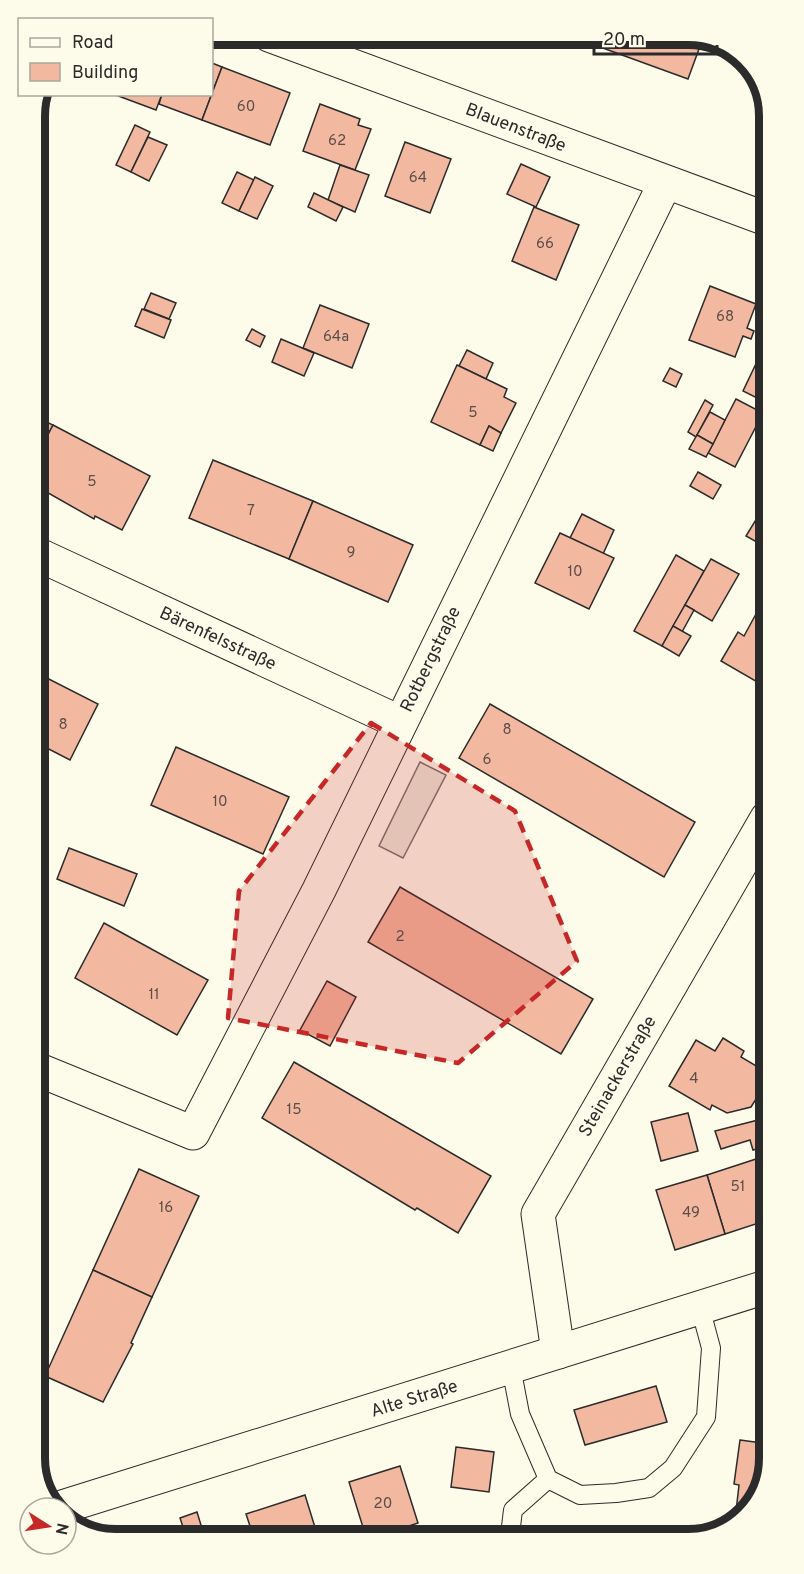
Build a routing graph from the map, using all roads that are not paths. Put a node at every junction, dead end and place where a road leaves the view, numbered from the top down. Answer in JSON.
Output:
{"nodes":[{"id":1,"x":298,"y":45,"type":"edge"},
{"id":2,"x":666,"y":183,"type":"junction"},
{"id":3,"x":759,"y":216,"type":"edge"},
{"id":4,"x":45,"y":558,"type":"edge"},
{"id":5,"x":399,"y":722,"type":"junction"},
{"id":6,"x":759,"y":832,"type":"edge"},
{"id":7,"x":45,"y":1072,"type":"edge"},
{"id":8,"x":759,"y":1289,"type":"edge"},
{"id":9,"x":700,"y":1307,"type":"junction"},
{"id":10,"x":558,"y":1352,"type":"junction"},
{"id":11,"x":511,"y":1367,"type":"junction"},
{"id":12,"x":548,"y":1479,"type":"junction"},
{"id":13,"x":78,"y":1502,"type":"edge"},
{"id":14,"x":511,"y":1529,"type":"edge"}],
"edges":[{"from":1,"to":2,"type":"street","name":"Blauenstraße"},
{"from":2,"to":3,"type":"street","name":"Blauenstraße"},
{"from":2,"to":5,"type":"street","name":"Rotbergstraße"},
{"from":4,"to":5,"type":"street","name":"Bärenfelsstraße"},
{"from":5,"to":7,"type":"street","name":"Rotbergstraße"},
{"from":6,"to":10,"type":"street","name":"Steinackerstraße"},
{"from":8,"to":9,"type":"street","name":"Alte Straße"},
{"from":9,"to":10,"type":"street","name":"Alte Straße"},
{"from":9,"to":12,"type":"lane"},
{"from":10,"to":11,"type":"street","name":"Alte Straße"},
{"from":11,"to":12,"type":"lane"},
{"from":11,"to":13,"type":"street","name":"Alte Straße"},
{"from":12,"to":14,"type":"lane"}]}
